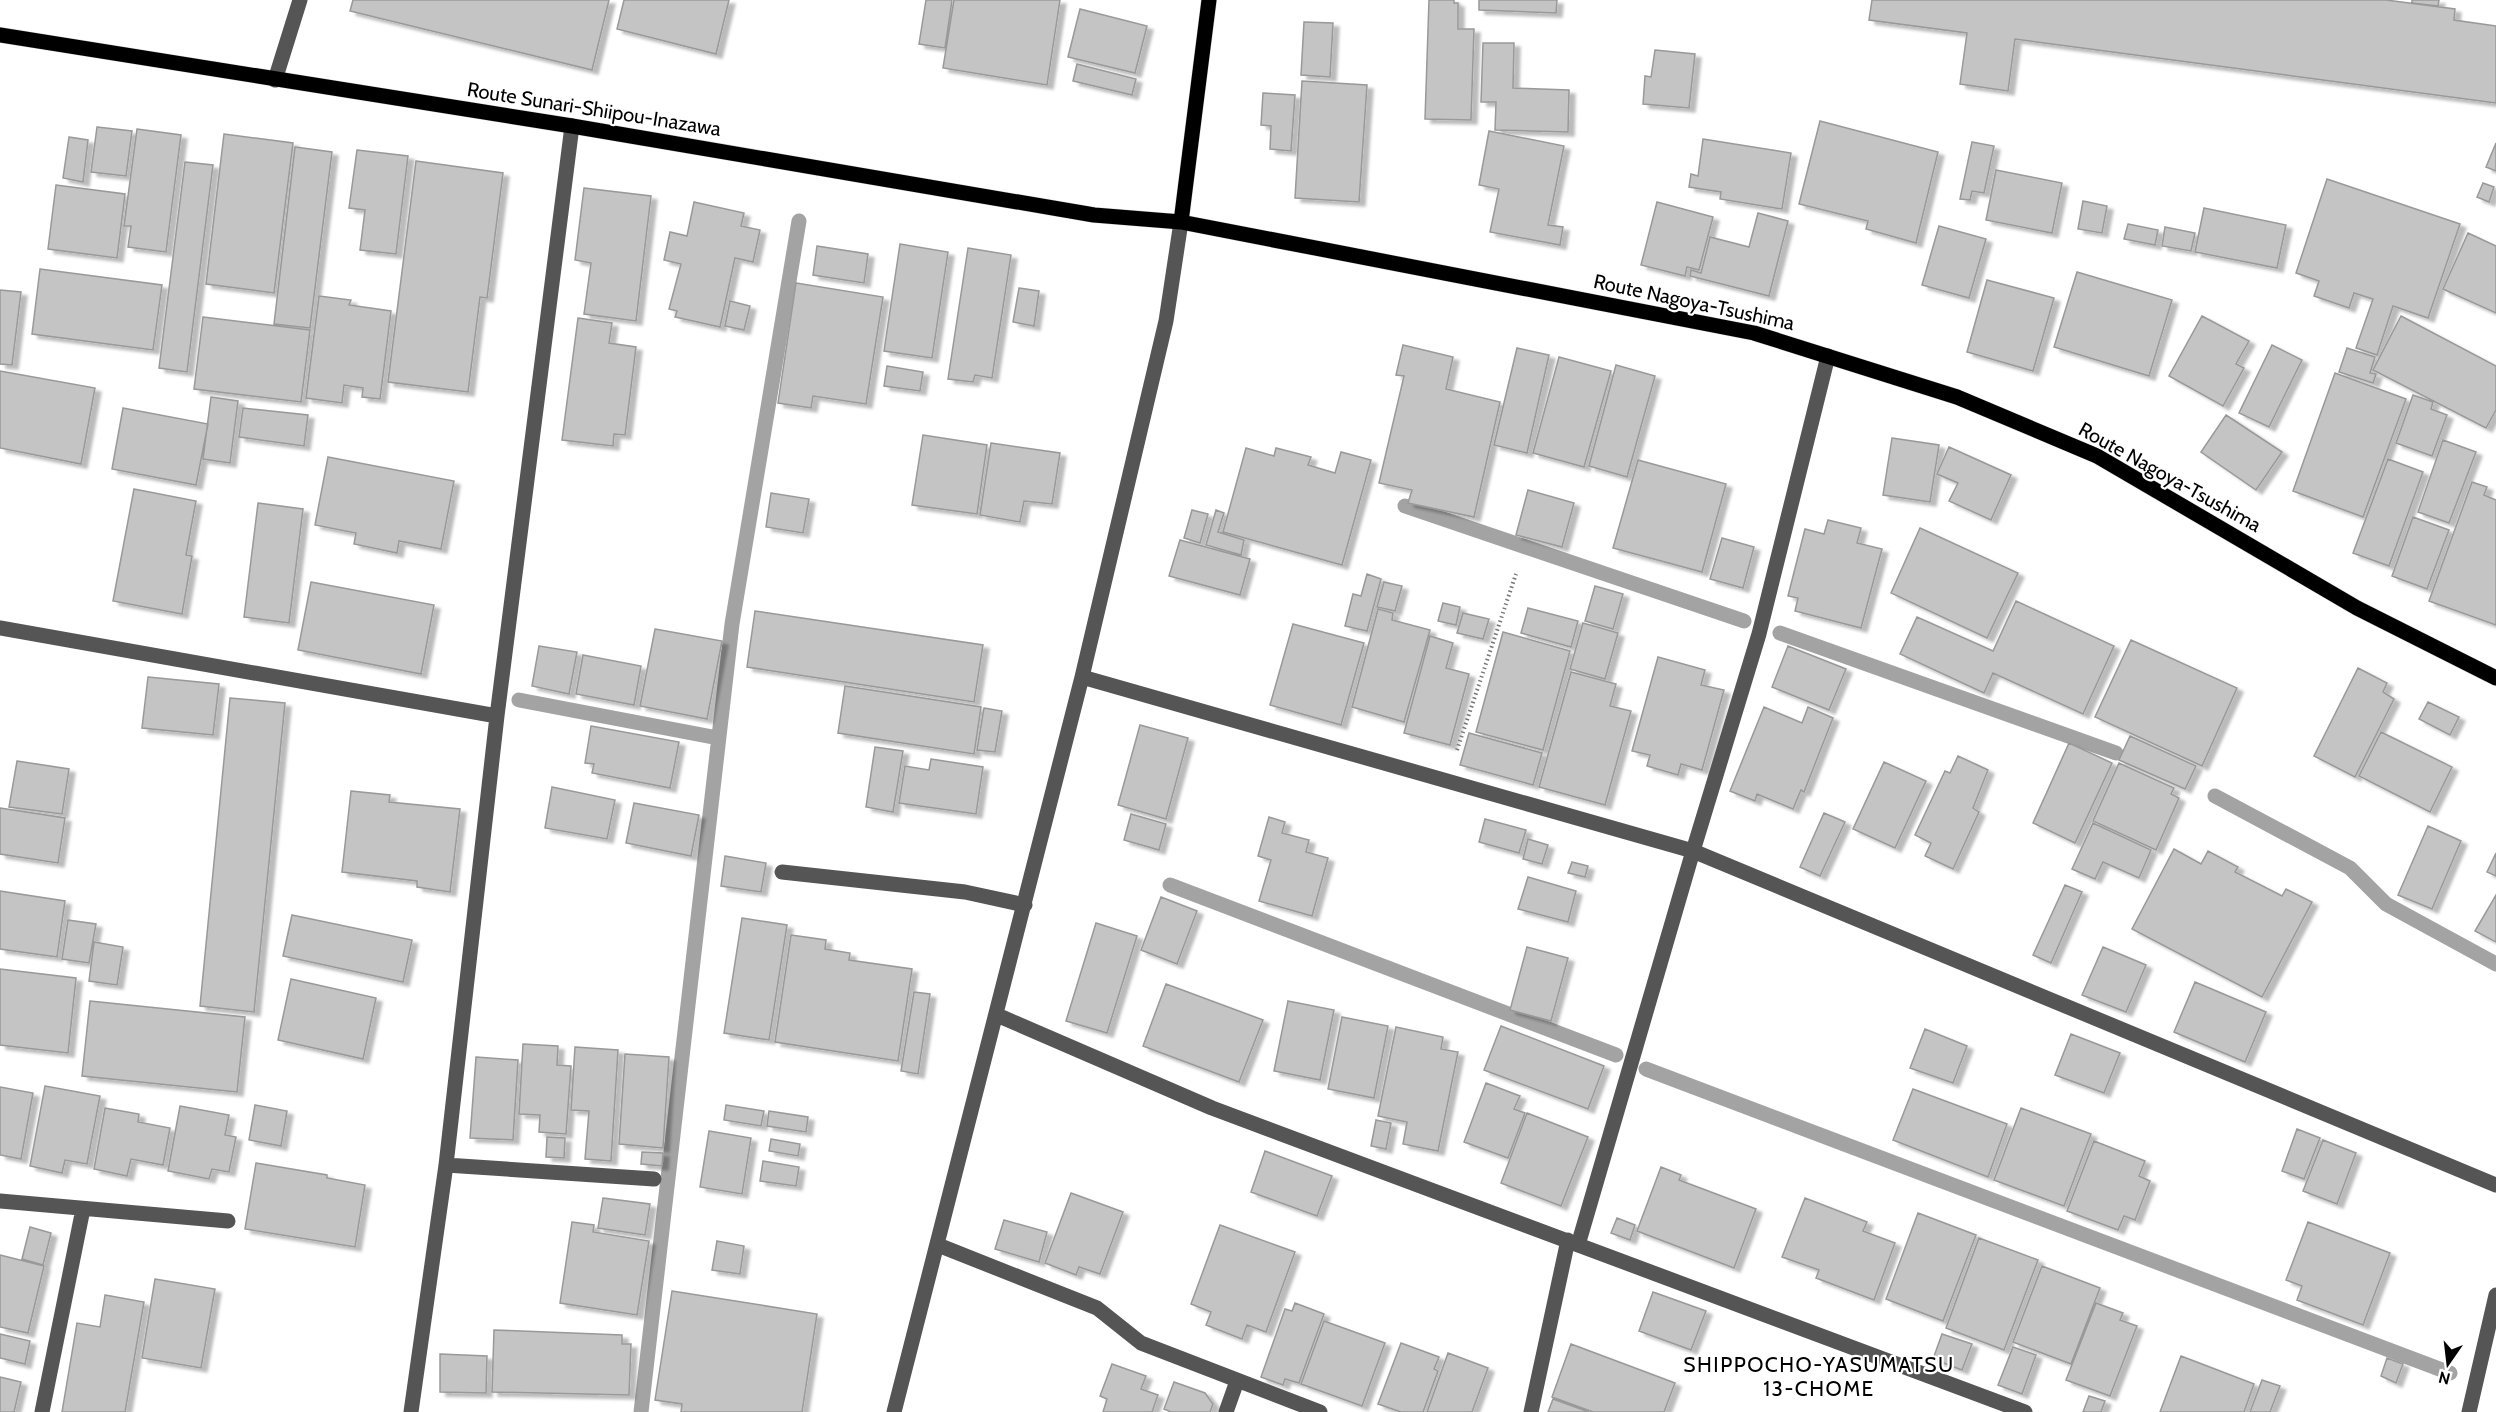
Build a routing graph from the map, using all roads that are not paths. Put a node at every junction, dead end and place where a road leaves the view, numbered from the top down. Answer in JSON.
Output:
{"nodes":[{"id":1,"x":300,"y":0,"type":"edge"},
{"id":2,"x":1209,"y":0,"type":"edge"},
{"id":3,"x":0,"y":35,"type":"edge"},
{"id":4,"x":276,"y":80,"type":"junction"},
{"id":5,"x":572,"y":126,"type":"junction"},
{"id":6,"x":1181,"y":222,"type":"junction"},
{"id":7,"x":1828,"y":356,"type":"junction"},
{"id":8,"x":0,"y":628,"type":"edge"},
{"id":9,"x":1082,"y":677,"type":"junction"},
{"id":10,"x":2496,"y":678,"type":"edge"},
{"id":11,"x":497,"y":716,"type":"junction"},
{"id":12,"x":1693,"y":851,"type":"junction"},
{"id":13,"x":782,"y":872,"type":"dead end"},
{"id":14,"x":1025,"y":905,"type":"junction"},
{"id":15,"x":997,"y":1015,"type":"junction"},
{"id":16,"x":446,"y":1165,"type":"junction"},
{"id":17,"x":654,"y":1179,"type":"dead end"},
{"id":18,"x":2496,"y":1185,"type":"edge"},
{"id":19,"x":0,"y":1201,"type":"edge"},
{"id":20,"x":83,"y":1209,"type":"junction"},
{"id":21,"x":228,"y":1221,"type":"dead end"},
{"id":22,"x":1573,"y":1243,"type":"junction"},
{"id":23,"x":938,"y":1245,"type":"junction"},
{"id":24,"x":2496,"y":1295,"type":"edge"},
{"id":25,"x":1237,"y":1381,"type":"junction"},
{"id":26,"x":42,"y":1412,"type":"edge"},
{"id":27,"x":411,"y":1412,"type":"edge"},
{"id":28,"x":894,"y":1412,"type":"edge"},
{"id":29,"x":1226,"y":1412,"type":"edge"},
{"id":30,"x":1320,"y":1412,"type":"edge"},
{"id":31,"x":1531,"y":1412,"type":"edge"},
{"id":32,"x":2025,"y":1412,"type":"edge"},
{"id":33,"x":2469,"y":1412,"type":"edge"}],
"edges":[{"from":1,"to":4,"type":"street"},
{"from":2,"to":6,"type":"main road"},
{"from":3,"to":4,"type":"main road","name":"Route Sunari-Shiipou-Inazawa"},
{"from":4,"to":5,"type":"main road","name":"Route Sunari-Shiipou-Inazawa"},
{"from":5,"to":6,"type":"main road","name":"Route Sunari-Shiipou-Inazawa"},
{"from":5,"to":11,"type":"street"},
{"from":6,"to":7,"type":"main road","name":"Route Nagoya-Tsushima"},
{"from":6,"to":9,"type":"street"},
{"from":7,"to":10,"type":"main road","name":"Route Nagoya-Tsushima"},
{"from":7,"to":12,"type":"street"},
{"from":8,"to":11,"type":"street"},
{"from":9,"to":12,"type":"street"},
{"from":9,"to":14,"type":"street"},
{"from":11,"to":16,"type":"street"},
{"from":12,"to":18,"type":"street"},
{"from":12,"to":22,"type":"street"},
{"from":13,"to":14,"type":"street"},
{"from":14,"to":15,"type":"street"},
{"from":15,"to":22,"type":"street"},
{"from":15,"to":23,"type":"street"},
{"from":16,"to":17,"type":"street"},
{"from":16,"to":27,"type":"street"},
{"from":19,"to":20,"type":"street"},
{"from":20,"to":21,"type":"street"},
{"from":20,"to":26,"type":"street"},
{"from":22,"to":31,"type":"street"},
{"from":22,"to":32,"type":"street"},
{"from":23,"to":25,"type":"street"},
{"from":23,"to":28,"type":"street"},
{"from":24,"to":33,"type":"street"},
{"from":25,"to":29,"type":"street"},
{"from":25,"to":30,"type":"street"}]}
